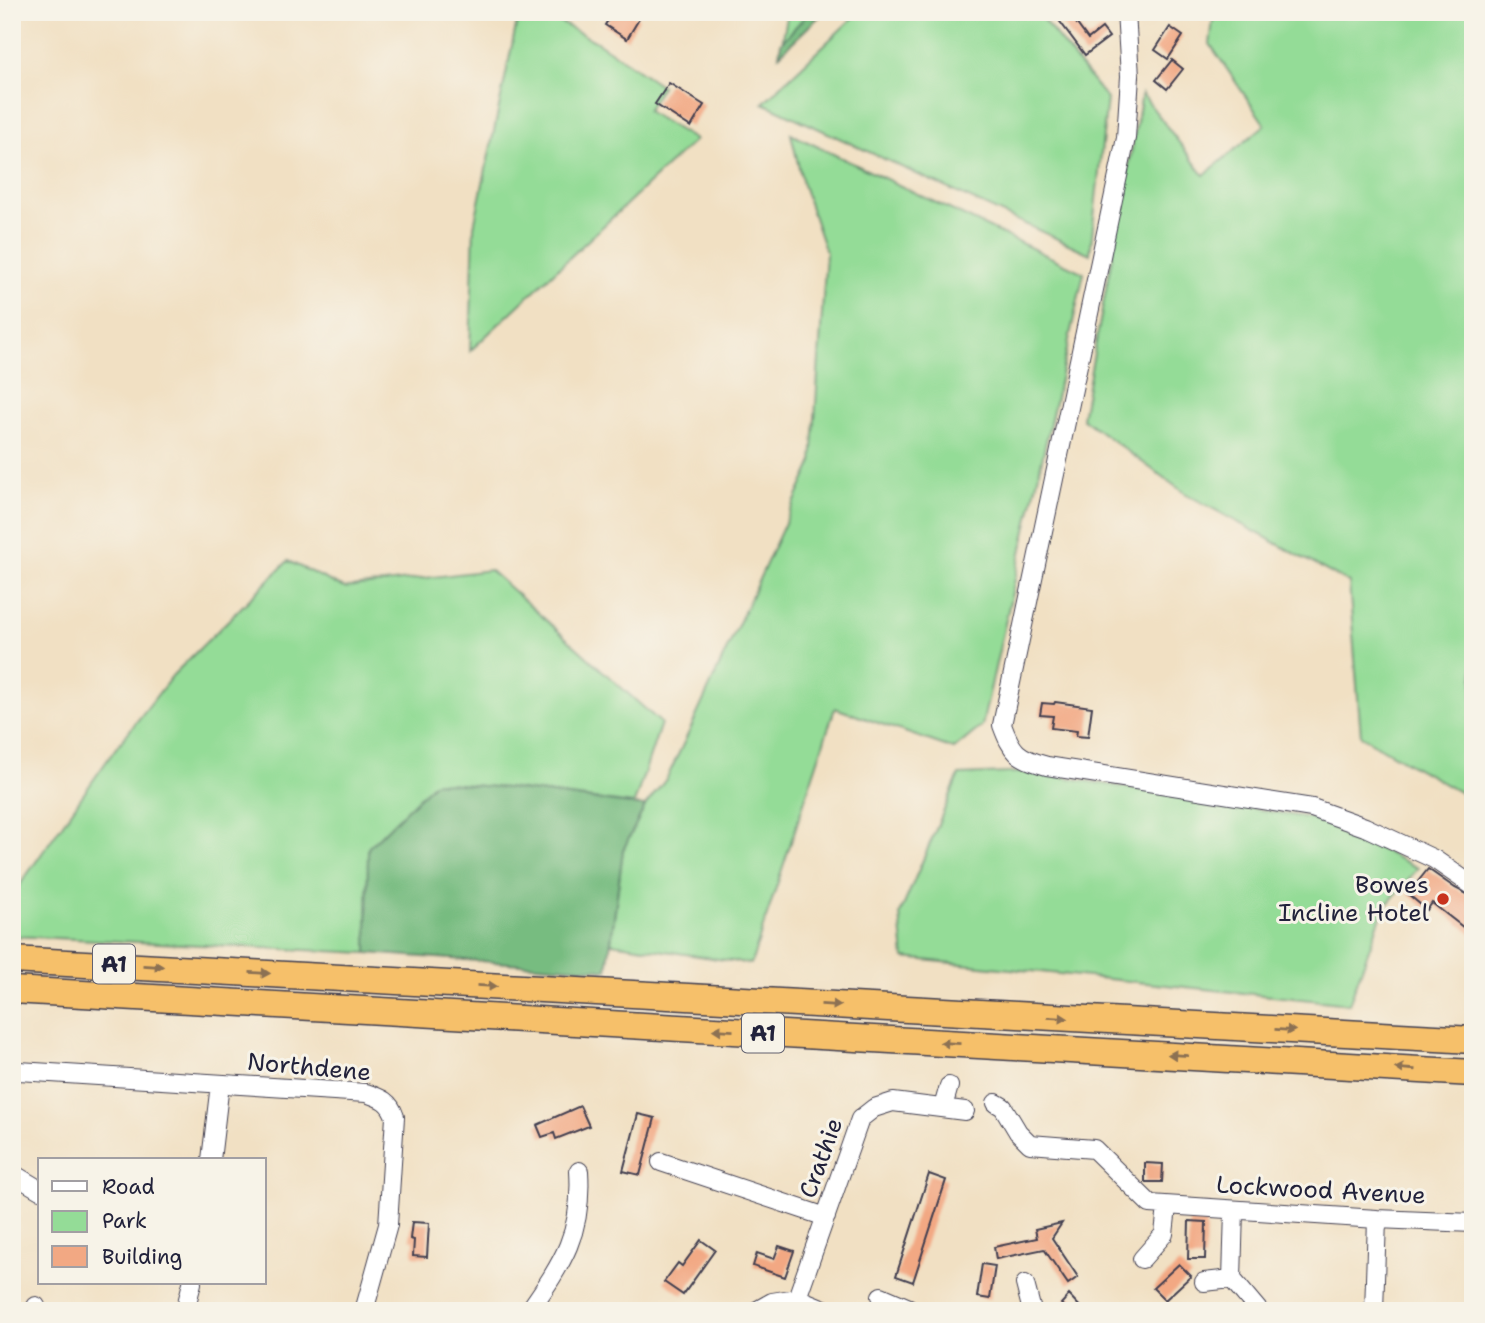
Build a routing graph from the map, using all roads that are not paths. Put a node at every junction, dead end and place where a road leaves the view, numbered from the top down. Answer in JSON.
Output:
{"nodes":[{"id":1,"x":1126,"y":12,"type":"edge"},
{"id":2,"x":1473,"y":886,"type":"edge"},
{"id":3,"x":20,"y":958,"type":"edge"},
{"id":4,"x":12,"y":993,"type":"edge"},
{"id":5,"x":1473,"y":1040,"type":"edge"},
{"id":6,"x":12,"y":1073,"type":"edge"},
{"id":7,"x":1473,"y":1073,"type":"edge"},
{"id":8,"x":220,"y":1084,"type":"junction"},
{"id":9,"x":949,"y":1086,"type":"dead end"},
{"id":10,"x":996,"y":1103,"type":"dead end"},
{"id":11,"x":943,"y":1107,"type":"junction"},
{"id":12,"x":965,"y":1111,"type":"dead end"},
{"id":13,"x":211,"y":1158,"type":"edge"},
{"id":14,"x":661,"y":1162,"type":"dead end"},
{"id":15,"x":12,"y":1171,"type":"edge"},
{"id":16,"x":579,"y":1171,"type":"dead end"},
{"id":17,"x":38,"y":1189,"type":"edge"},
{"id":18,"x":1167,"y":1207,"type":"junction"},
{"id":19,"x":1234,"y":1210,"type":"junction"},
{"id":20,"x":826,"y":1217,"type":"junction"},
{"id":21,"x":1377,"y":1219,"type":"junction"},
{"id":22,"x":1473,"y":1223,"type":"edge"},
{"id":23,"x":1142,"y":1259,"type":"dead end"},
{"id":24,"x":1232,"y":1279,"type":"junction"},
{"id":25,"x":1204,"y":1282,"type":"dead end"},
{"id":26,"x":192,"y":1284,"type":"edge"},
{"id":27,"x":1025,"y":1284,"type":"dead end"},
{"id":28,"x":881,"y":1296,"type":"dead end"},
{"id":29,"x":797,"y":1298,"type":"junction"},
{"id":30,"x":185,"y":1311,"type":"edge"},
{"id":31,"x":364,"y":1311,"type":"edge"},
{"id":32,"x":529,"y":1311,"type":"edge"},
{"id":33,"x":756,"y":1311,"type":"edge"},
{"id":34,"x":829,"y":1311,"type":"edge"},
{"id":35,"x":908,"y":1311,"type":"edge"},
{"id":36,"x":1032,"y":1311,"type":"edge"},
{"id":37,"x":1259,"y":1311,"type":"edge"},
{"id":38,"x":1374,"y":1311,"type":"edge"}],
"edges":[{"from":1,"to":2,"type":"street"},
{"from":3,"to":5,"type":"highway","number":"A1","one_way":true},
{"from":7,"to":4,"type":"highway","number":"A1","one_way":true},
{"from":6,"to":8,"type":"street","name":"Northdene"},
{"from":8,"to":13,"type":"street","name":"Northdene"},
{"from":8,"to":31,"type":"street","name":"Northdene"},
{"from":9,"to":11,"type":"street"},
{"from":10,"to":18,"type":"street","name":"Lockwood Avenue"},
{"from":11,"to":12,"type":"street","name":"Crathie"},
{"from":11,"to":20,"type":"street","name":"Crathie"},
{"from":14,"to":20,"type":"street","name":"Crathie"},
{"from":15,"to":17,"type":"street"},
{"from":16,"to":32,"type":"street"},
{"from":18,"to":19,"type":"street","name":"Lockwood Avenue"},
{"from":18,"to":23,"type":"street"},
{"from":19,"to":21,"type":"street","name":"Lockwood Avenue"},
{"from":19,"to":24,"type":"street"},
{"from":20,"to":29,"type":"street","name":"Crathie"},
{"from":21,"to":22,"type":"street","name":"Lockwood Avenue"},
{"from":21,"to":38,"type":"street"},
{"from":24,"to":25,"type":"street"},
{"from":24,"to":37,"type":"street"},
{"from":26,"to":30,"type":"street"},
{"from":27,"to":36,"type":"street"},
{"from":28,"to":35,"type":"street"},
{"from":29,"to":33,"type":"street"},
{"from":29,"to":34,"type":"street"}]}
